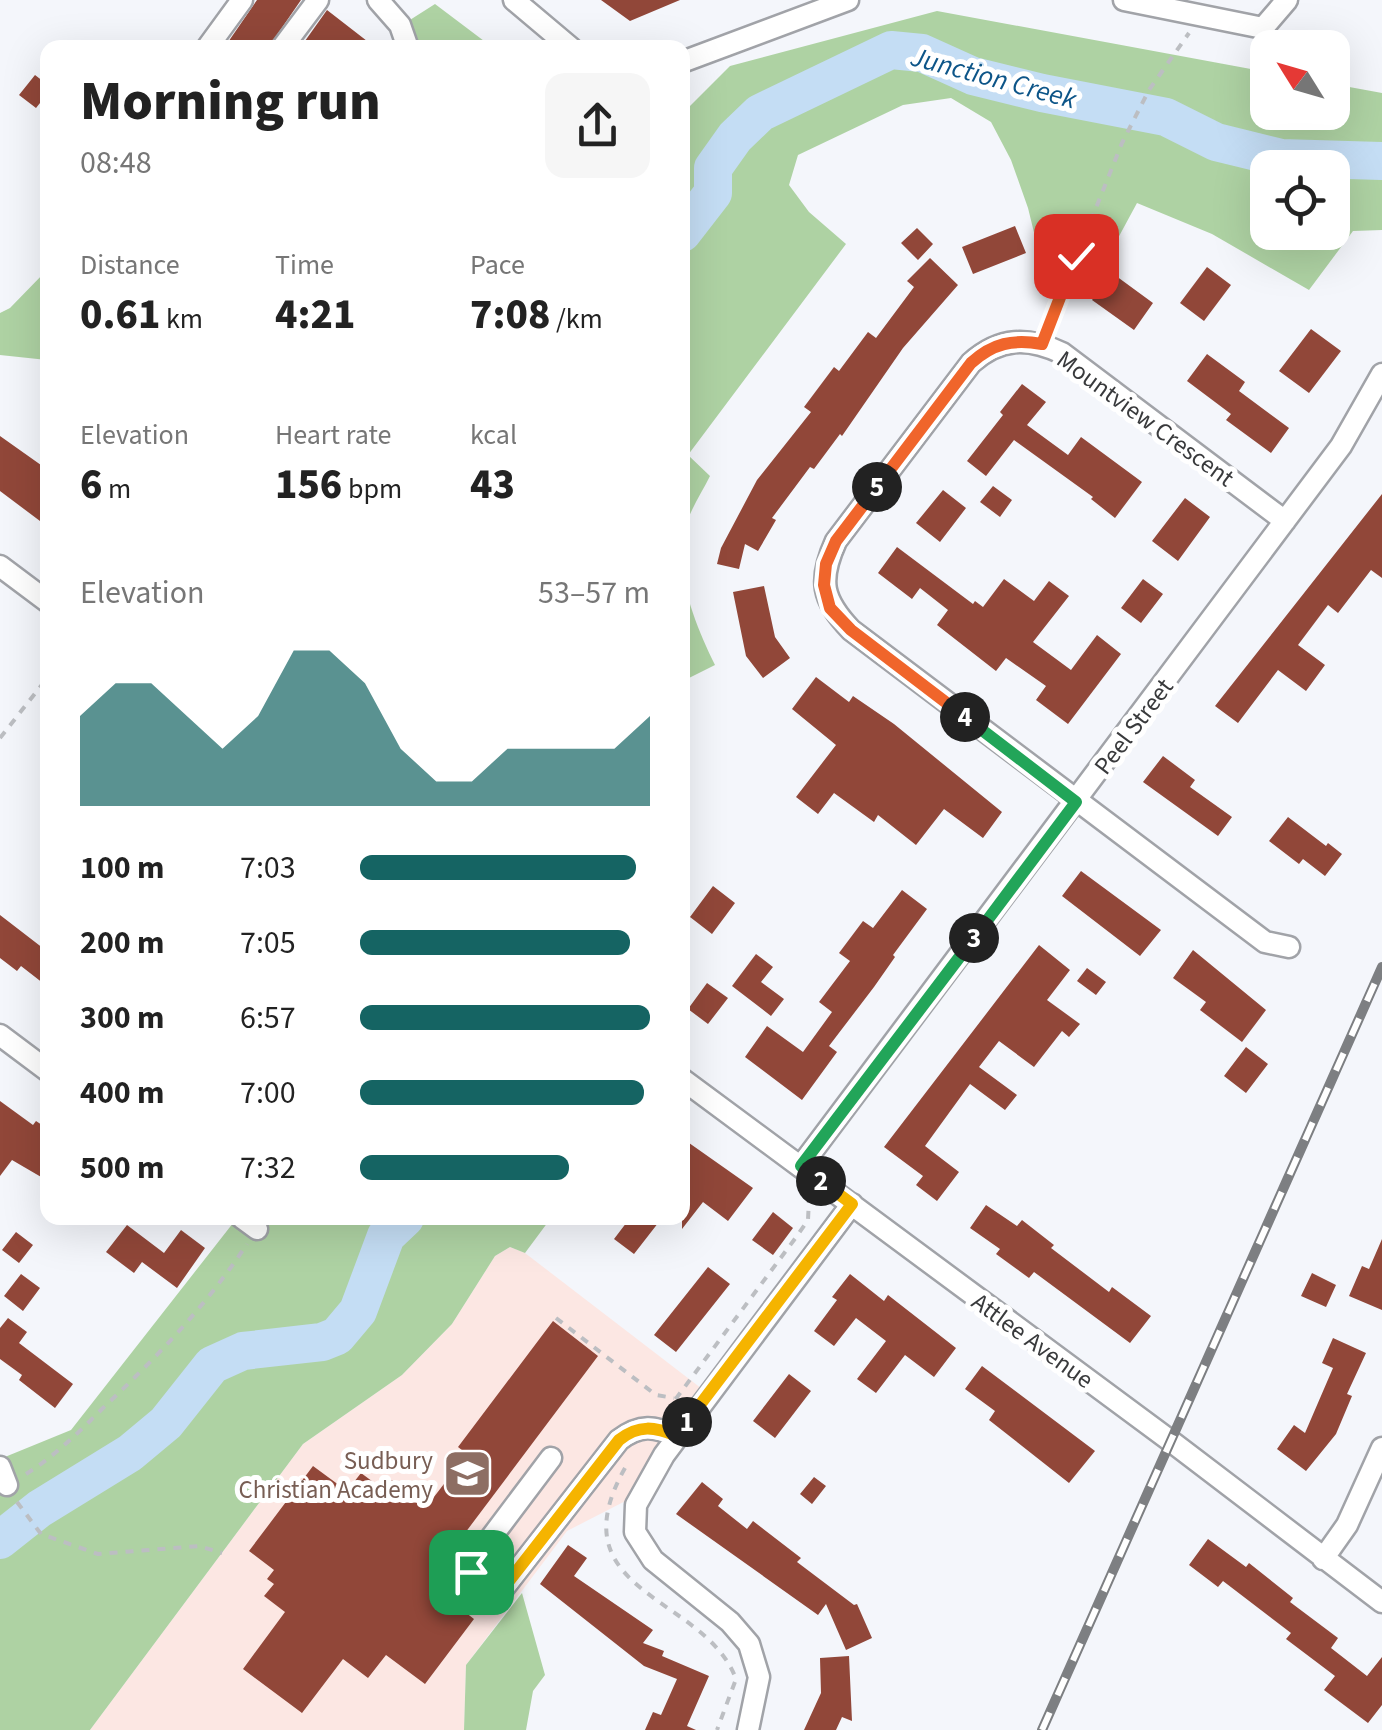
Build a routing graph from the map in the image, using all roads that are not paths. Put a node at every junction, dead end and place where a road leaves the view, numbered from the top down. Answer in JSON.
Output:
{"nodes":[{"id":1,"x":242,"y":0,"type":"edge"},
{"id":2,"x":318,"y":0,"type":"edge"},
{"id":3,"x":378,"y":0,"type":"edge"},
{"id":4,"x":514,"y":0,"type":"edge"},
{"id":5,"x":848,"y":0,"type":"edge"},
{"id":6,"x":1124,"y":0,"type":"edge"},
{"id":7,"x":1287,"y":0,"type":"edge"},
{"id":8,"x":213,"y":40,"type":"edge"},
{"id":9,"x":288,"y":40,"type":"edge"},
{"id":10,"x":405,"y":40,"type":"edge"},
{"id":11,"x":562,"y":40,"type":"edge"},
{"id":12,"x":690,"y":59,"type":"edge"},
{"id":13,"x":1382,"y":374,"type":"edge"},
{"id":14,"x":1285,"y":521,"type":"junction"},
{"id":15,"x":0,"y":566,"type":"edge"},
{"id":16,"x":40,"y":596,"type":"edge"},
{"id":17,"x":1076,"y":802,"type":"junction"},
{"id":18,"x":1289,"y":947,"type":"dead end"},
{"id":19,"x":0,"y":1035,"type":"edge"},
{"id":20,"x":40,"y":1065,"type":"edge"},
{"id":21,"x":690,"y":1085,"type":"edge"},
{"id":22,"x":801,"y":1166,"type":"junction"},
{"id":23,"x":852,"y":1204,"type":"junction"},
{"id":24,"x":677,"y":1436,"type":"junction"},
{"id":25,"x":1382,"y":1448,"type":"edge"},
{"id":26,"x":551,"y":1458,"type":"dead end"},
{"id":27,"x":1323,"y":1559,"type":"junction"},
{"id":28,"x":1382,"y":1602,"type":"edge"},
{"id":29,"x":748,"y":1730,"type":"edge"}],
"edges":[{"from":1,"to":8,"type":"street"},
{"from":2,"to":9,"type":"street"},
{"from":3,"to":10,"type":"street"},
{"from":4,"to":11,"type":"street"},
{"from":5,"to":12,"type":"street"},
{"from":6,"to":7,"type":"street"},
{"from":13,"to":14,"type":"street","name":"Peel Street"},
{"from":14,"to":17,"type":"street","name":"Peel Street"},
{"from":14,"to":17,"type":"street","name":"Mountview Crescent"},
{"from":15,"to":16,"type":"street"},
{"from":17,"to":18,"type":"street","name":"Mountview Crescent"},
{"from":17,"to":22,"type":"street","name":"Peel Street"},
{"from":19,"to":20,"type":"street"},
{"from":21,"to":22,"type":"street","name":"Attlee Avenue"},
{"from":22,"to":23,"type":"street","name":"Attlee Avenue"},
{"from":23,"to":24,"type":"street"},
{"from":23,"to":27,"type":"street","name":"Attlee Avenue"},
{"from":24,"to":26,"type":"street"},
{"from":24,"to":29,"type":"street"},
{"from":25,"to":27,"type":"street"},
{"from":27,"to":28,"type":"street","name":"Attlee Avenue"}]}
